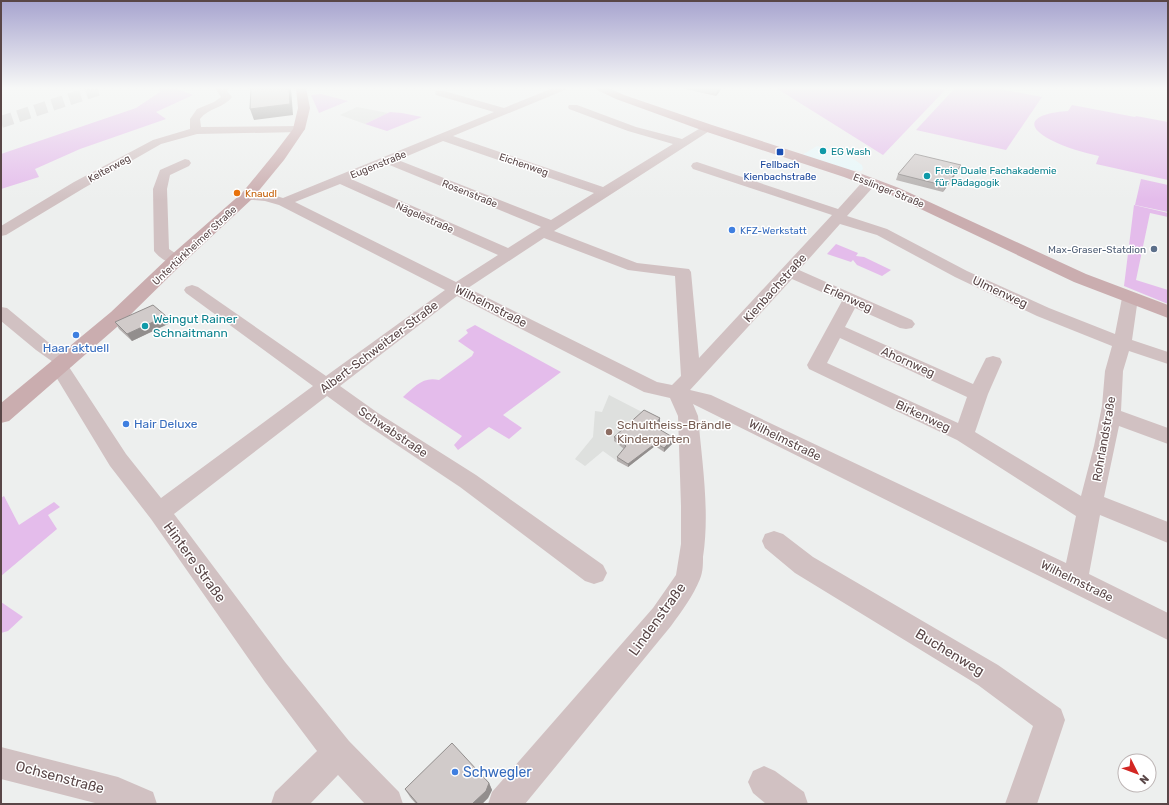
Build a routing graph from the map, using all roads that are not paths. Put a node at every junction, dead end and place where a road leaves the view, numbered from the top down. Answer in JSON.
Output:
{"nodes":[{"id":1,"x":196,"y":126,"type":"edge"},
{"id":2,"x":300,"y":126,"type":"edge"},
{"id":3,"x":471,"y":126,"type":"edge"},
{"id":4,"x":623,"y":126,"type":"edge"},
{"id":5,"x":701,"y":126,"type":"edge"},
{"id":6,"x":708,"y":128,"type":"junction"},
{"id":7,"x":299,"y":129,"type":"junction"},
{"id":8,"x":196,"y":131,"type":"junction"},
{"id":9,"x":444,"y":137,"type":"junction"},
{"id":10,"x":682,"y":143,"type":"junction"},
{"id":11,"x":388,"y":160,"type":"junction"},
{"id":12,"x":185,"y":163,"type":"dead end"},
{"id":13,"x":697,"y":166,"type":"dead end"},
{"id":14,"x":340,"y":179,"type":"junction"},
{"id":15,"x":870,"y":182,"type":"junction"},
{"id":16,"x":604,"y":192,"type":"junction"},
{"id":17,"x":247,"y":196,"type":"junction"},
{"id":18,"x":284,"y":202,"type":"junction"},
{"id":19,"x":839,"y":216,"type":"junction"},
{"id":20,"x":547,"y":229,"type":"junction"},
{"id":21,"x":1,"y":232,"type":"edge"},
{"id":22,"x":510,"y":254,"type":"junction"},
{"id":23,"x":176,"y":260,"type":"junction"},
{"id":24,"x":683,"y":272,"type":"joint"},
{"id":25,"x":790,"y":272,"type":"junction"},
{"id":26,"x":456,"y":289,"type":"junction"},
{"id":27,"x":192,"y":290,"type":"dead end"},
{"id":28,"x":1130,"y":298,"type":"junction"},
{"id":29,"x":851,"y":300,"type":"junction"},
{"id":30,"x":1,"y":312,"type":"edge"},
{"id":31,"x":1168,"y":312,"type":"edge"},
{"id":32,"x":906,"y":324,"type":"dead end"},
{"id":33,"x":17,"y":326,"type":"junction"},
{"id":34,"x":837,"y":330,"type":"junction"},
{"id":35,"x":1,"y":333,"type":"edge"},
{"id":36,"x":1122,"y":343,"type":"junction"},
{"id":37,"x":1168,"y":358,"type":"edge"},
{"id":38,"x":993,"y":362,"type":"dead end"},
{"id":39,"x":62,"y":364,"type":"junction"},
{"id":40,"x":684,"y":385,"type":"junction"},
{"id":41,"x":328,"y":386,"type":"junction"},
{"id":42,"x":978,"y":394,"type":"junction"},
{"id":43,"x":1,"y":415,"type":"edge"},
{"id":44,"x":1110,"y":415,"type":"junction"},
{"id":45,"x":964,"y":435,"type":"junction"},
{"id":46,"x":1168,"y":436,"type":"edge"},
{"id":47,"x":1090,"y":507,"type":"junction"},
{"id":48,"x":158,"y":512,"type":"junction"},
{"id":49,"x":1168,"y":533,"type":"edge"},
{"id":50,"x":774,"y":541,"type":"dead end"},
{"id":51,"x":594,"y":573,"type":"dead end"},
{"id":52,"x":1075,"y":580,"type":"junction"},
{"id":53,"x":1168,"y":627,"type":"edge"},
{"id":54,"x":338,"y":752,"type":"junction"},
{"id":55,"x":1,"y":763,"type":"edge"},
{"id":56,"x":764,"y":782,"type":"dead end"},
{"id":57,"x":140,"y":804,"type":"edge"},
{"id":58,"x":287,"y":804,"type":"edge"},
{"id":59,"x":388,"y":804,"type":"edge"},
{"id":60,"x":504,"y":804,"type":"edge"},
{"id":61,"x":792,"y":804,"type":"edge"},
{"id":62,"x":1021,"y":804,"type":"edge"}],
"edges":[{"from":1,"to":8,"type":"street"},
{"from":2,"to":7,"type":"main road","name":"Untertürkheimer Straße"},
{"from":3,"to":9,"type":"street","name":"Eugenstraße"},
{"from":4,"to":10,"type":"street"},
{"from":5,"to":6,"type":"main road","name":"Esslinger Straße"},
{"from":6,"to":10,"type":"street","name":"Albert-Schweitzer-Straße"},
{"from":6,"to":15,"type":"main road","name":"Esslinger Straße"},
{"from":7,"to":8,"type":"street","name":"Kelterweg"},
{"from":7,"to":17,"type":"main road","name":"Untertürkheimer Straße"},
{"from":8,"to":21,"type":"street","name":"Kelterweg"},
{"from":9,"to":11,"type":"street","name":"Eugenstraße"},
{"from":9,"to":16,"type":"street","name":"Eichenweg"},
{"from":10,"to":16,"type":"street","name":"Albert-Schweitzer-Straße"},
{"from":11,"to":14,"type":"street","name":"Eugenstraße"},
{"from":11,"to":20,"type":"street","name":"Rosenstraße"},
{"from":12,"to":23,"type":"street"},
{"from":13,"to":19,"type":"street","name":"Ulmenweg"},
{"from":14,"to":18,"type":"street","name":"Eugenstraße"},
{"from":14,"to":22,"type":"street","name":"Nägelestraße"},
{"from":15,"to":19,"type":"street","name":"Kienbachstraße"},
{"from":15,"to":28,"type":"main road","name":"Esslinger Straße"},
{"from":16,"to":20,"type":"street","name":"Albert-Schweitzer-Straße"},
{"from":17,"to":18,"type":"street","name":"Wilhelmstraße"},
{"from":17,"to":23,"type":"main road","name":"Untertürkheimer Straße"},
{"from":18,"to":26,"type":"street","name":"Wilhelmstraße"},
{"from":19,"to":25,"type":"street","name":"Kienbachstraße"},
{"from":19,"to":36,"type":"street","name":"Ulmenweg"},
{"from":20,"to":22,"type":"street","name":"Albert-Schweitzer-Straße"},
{"from":20,"to":24,"type":"street","name":"Rosenstraße"},
{"from":22,"to":26,"type":"street","name":"Albert-Schweitzer-Straße"},
{"from":23,"to":39,"type":"main road","name":"Untertürkheimer Straße"},
{"from":24,"to":40,"type":"street","name":"Lindenstraße"},
{"from":25,"to":29,"type":"street","name":"Erlenweg"},
{"from":25,"to":40,"type":"street","name":"Kienbachstraße"},
{"from":26,"to":40,"type":"street","name":"Wilhelmstraße"},
{"from":26,"to":41,"type":"street","name":"Albert-Schweitzer-Straße"},
{"from":27,"to":41,"type":"street","name":"Schwabstraße"},
{"from":28,"to":31,"type":"main road","name":"Esslinger Straße"},
{"from":28,"to":36,"type":"street","name":"Rohrlandstraße"},
{"from":29,"to":32,"type":"street","name":"Erlenweg"},
{"from":29,"to":34,"type":"street","name":"Birkenweg"},
{"from":30,"to":33,"type":"street"},
{"from":33,"to":35,"type":"street"},
{"from":33,"to":39,"type":"street"},
{"from":34,"to":42,"type":"street","name":"Ahornweg"},
{"from":34,"to":45,"type":"street","name":"Birkenweg"},
{"from":36,"to":37,"type":"street","name":"Ulmenweg"},
{"from":36,"to":44,"type":"street","name":"Rohrlandstraße"},
{"from":38,"to":42,"type":"street"},
{"from":39,"to":43,"type":"main road","name":"Untertürkheimer Straße"},
{"from":39,"to":48,"type":"street","name":"Hintere Straße"},
{"from":40,"to":52,"type":"street","name":"Wilhelmstraße"},
{"from":40,"to":60,"type":"street","name":"Lindenstraße"},
{"from":41,"to":48,"type":"street","name":"Albert-Schweitzer-Straße"},
{"from":41,"to":51,"type":"street","name":"Schwabstraße"},
{"from":42,"to":45,"type":"street"},
{"from":44,"to":46,"type":"street"},
{"from":44,"to":47,"type":"street","name":"Rohrlandstraße"},
{"from":45,"to":47,"type":"street","name":"Birkenweg"},
{"from":47,"to":49,"type":"street","name":"Birkenweg"},
{"from":47,"to":52,"type":"street","name":"Rohrlandstraße"},
{"from":48,"to":54,"type":"street","name":"Hintere Straße"},
{"from":50,"to":62,"type":"street","name":"Buchenweg"},
{"from":52,"to":53,"type":"street","name":"Wilhelmstraße"},
{"from":54,"to":58,"type":"street"},
{"from":54,"to":59,"type":"street","name":"Hintere Straße"},
{"from":55,"to":57,"type":"street","name":"Ochsenstraße"},
{"from":56,"to":61,"type":"street"}]}
